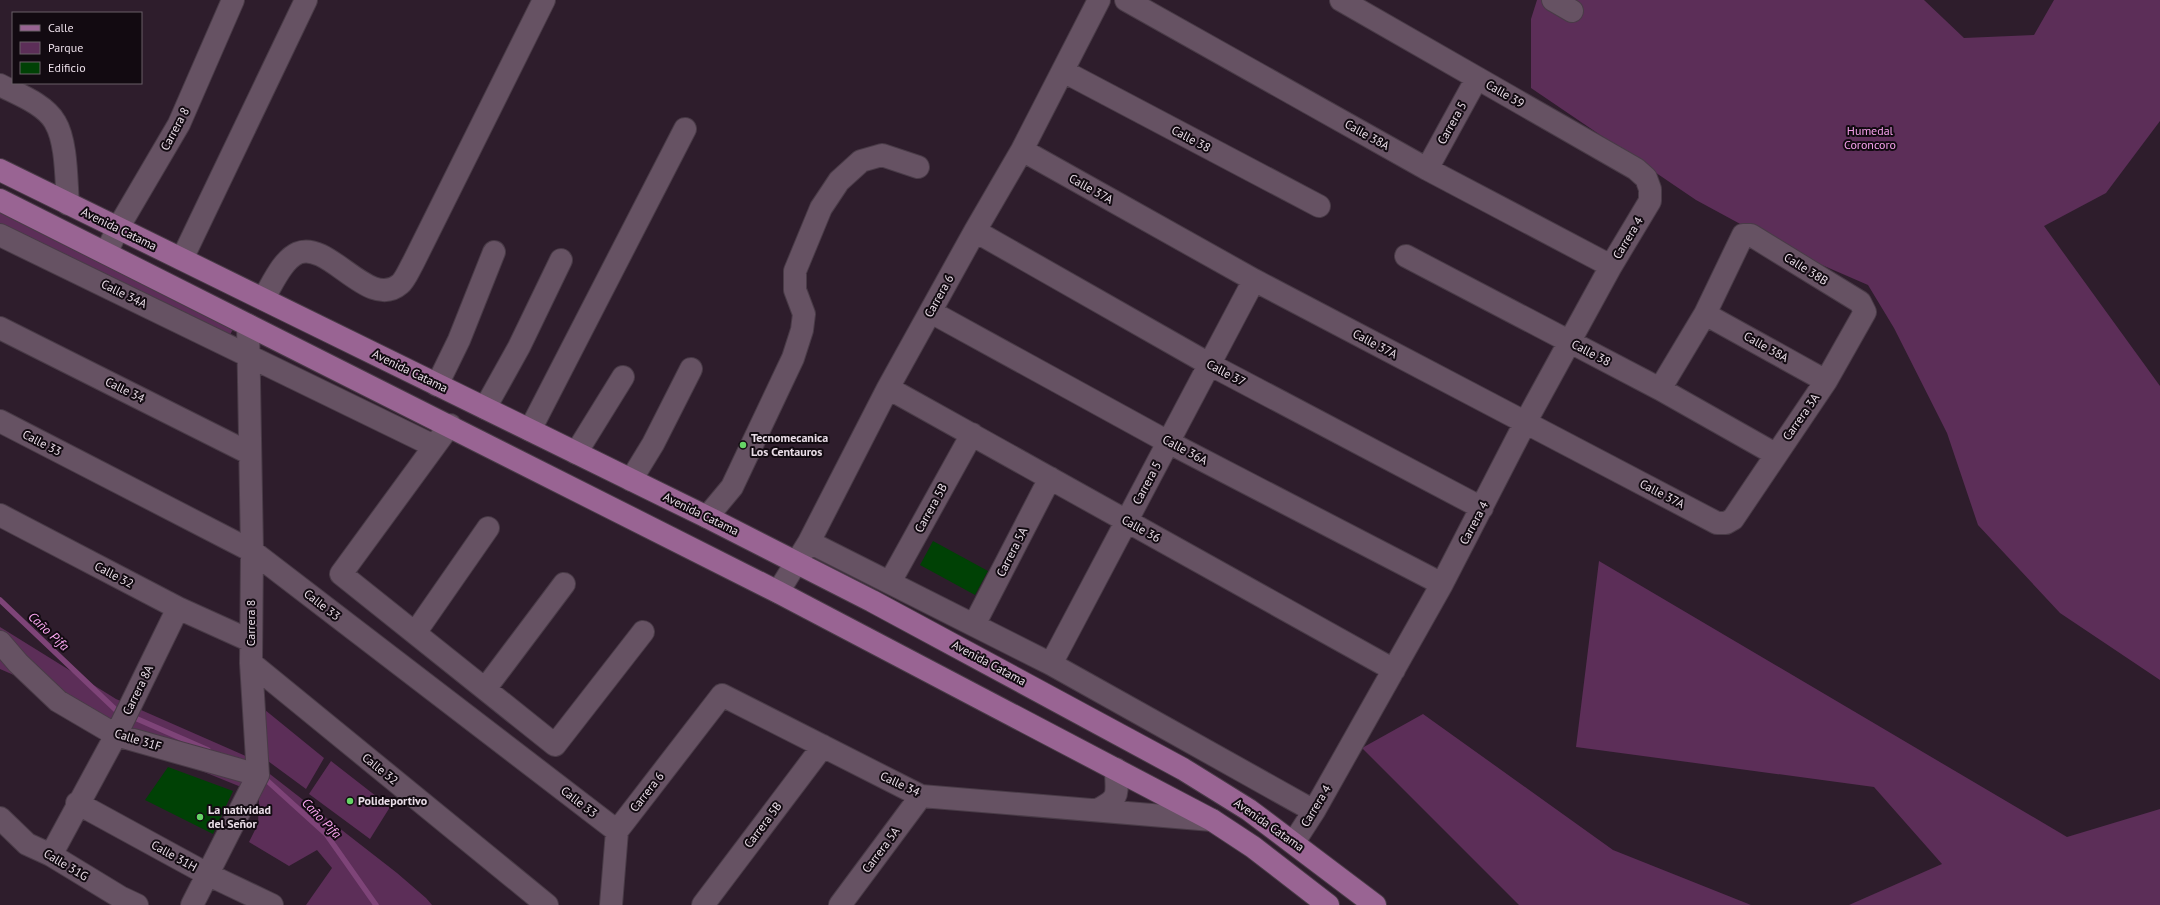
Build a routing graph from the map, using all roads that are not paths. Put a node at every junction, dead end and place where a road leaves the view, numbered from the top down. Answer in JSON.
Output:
{"nodes":[{"id":1,"x":233,"y":0,"type":"edge"},
{"id":2,"x":306,"y":0,"type":"edge"},
{"id":3,"x":544,"y":0,"type":"edge"},
{"id":4,"x":1098,"y":0,"type":"edge"},
{"id":5,"x":1126,"y":0,"type":"edge"},
{"id":6,"x":1341,"y":0,"type":"edge"},
{"id":7,"x":1553,"y":0,"type":"edge"},
{"id":8,"x":1572,"y":10,"type":"dead end"},
{"id":9,"x":1063,"y":71,"type":"junction"},
{"id":10,"x":1477,"y":78,"type":"junction"},
{"id":11,"x":0,"y":84,"type":"edge"},
{"id":12,"x":685,"y":129,"type":"dead end"},
{"id":13,"x":1022,"y":150,"type":"junction"},
{"id":14,"x":918,"y":167,"type":"dead end"},
{"id":15,"x":1427,"y":169,"type":"junction"},
{"id":16,"x":0,"y":170,"type":"edge"},
{"id":17,"x":0,"y":200,"type":"edge"},
{"id":18,"x":1650,"y":202,"type":"joint"},
{"id":19,"x":68,"y":204,"type":"junction"},
{"id":20,"x":1319,"y":206,"type":"dead end"},
{"id":21,"x":118,"y":228,"type":"junction"},
{"id":22,"x":975,"y":231,"type":"junction"},
{"id":23,"x":0,"y":235,"type":"edge"},
{"id":24,"x":494,"y":252,"type":"dead end"},
{"id":25,"x":106,"y":253,"type":"junction"},
{"id":26,"x":1406,"y":256,"type":"dead end"},
{"id":27,"x":182,"y":260,"type":"junction"},
{"id":28,"x":561,"y":260,"type":"dead end"},
{"id":29,"x":1611,"y":266,"type":"junction"},
{"id":30,"x":1254,"y":280,"type":"junction"},
{"id":31,"x":263,"y":299,"type":"junction"},
{"id":32,"x":931,"y":312,"type":"junction"},
{"id":33,"x":1865,"y":312,"type":"joint"},
{"id":34,"x":1705,"y":314,"type":"junction"},
{"id":35,"x":248,"y":325,"type":"junction"},
{"id":36,"x":0,"y":328,"type":"edge"},
{"id":37,"x":1571,"y":342,"type":"junction"},
{"id":38,"x":247,"y":354,"type":"junction"},
{"id":39,"x":1209,"y":364,"type":"junction"},
{"id":40,"x":691,"y":369,"type":"dead end"},
{"id":41,"x":623,"y":377,"type":"dead end"},
{"id":42,"x":1826,"y":381,"type":"junction"},
{"id":43,"x":437,"y":385,"type":"junction"},
{"id":44,"x":888,"y":388,"type":"junction"},
{"id":45,"x":1660,"y":389,"type":"junction"},
{"id":46,"x":485,"y":408,"type":"junction"},
{"id":47,"x":0,"y":421,"type":"edge"},
{"id":48,"x":1525,"y":423,"type":"junction"},
{"id":49,"x":450,"y":425,"type":"junction"},
{"id":50,"x":530,"y":430,"type":"junction"},
{"id":51,"x":972,"y":434,"type":"junction"},
{"id":52,"x":1168,"y":442,"type":"junction"},
{"id":53,"x":434,"y":446,"type":"junction"},
{"id":54,"x":249,"y":453,"type":"junction"},
{"id":55,"x":576,"y":453,"type":"junction"},
{"id":56,"x":1775,"y":454,"type":"junction"},
{"id":57,"x":1050,"y":478,"type":"junction"},
{"id":58,"x":631,"y":480,"type":"junction"},
{"id":59,"x":1482,"y":508,"type":"junction"},
{"id":60,"x":0,"y":515,"type":"edge"},
{"id":61,"x":707,"y":517,"type":"junction"},
{"id":62,"x":1733,"y":519,"type":"joint"},
{"id":63,"x":1127,"y":521,"type":"junction"},
{"id":64,"x":488,"y":528,"type":"dead end"},
{"id":65,"x":809,"y":542,"type":"junction"},
{"id":66,"x":252,"y":550,"type":"junction"},
{"id":67,"x":796,"y":562,"type":"junction"},
{"id":68,"x":890,"y":582,"type":"junction"},
{"id":69,"x":564,"y":584,"type":"dead end"},
{"id":70,"x":1442,"y":584,"type":"junction"},
{"id":71,"x":778,"y":592,"type":"junction"},
{"id":72,"x":178,"y":608,"type":"junction"},
{"id":73,"x":974,"y":625,"type":"junction"},
{"id":74,"x":643,"y":632,"type":"dead end"},
{"id":75,"x":415,"y":633,"type":"junction"},
{"id":76,"x":0,"y":642,"type":"edge"},
{"id":77,"x":251,"y":652,"type":"junction"},
{"id":78,"x":1051,"y":664,"type":"junction"},
{"id":79,"x":1394,"y":670,"type":"junction"},
{"id":80,"x":485,"y":689,"type":"junction"},
{"id":81,"x":722,"y":695,"type":"joint"},
{"id":82,"x":116,"y":735,"type":"junction"},
{"id":83,"x":823,"y":746,"type":"junction"},
{"id":84,"x":1116,"y":769,"type":"junction"},
{"id":85,"x":258,"y":775,"type":"junction"},
{"id":86,"x":921,"y":796,"type":"junction"},
{"id":87,"x":77,"y":803,"type":"junction"},
{"id":88,"x":1097,"y":810,"type":"junction"},
{"id":89,"x":1314,"y":811,"type":"junction"},
{"id":90,"x":0,"y":818,"type":"edge"},
{"id":91,"x":1212,"y":820,"type":"junction"},
{"id":92,"x":617,"y":831,"type":"junction"},
{"id":93,"x":1294,"y":842,"type":"junction"},
{"id":94,"x":51,"y":855,"type":"junction"},
{"id":95,"x":207,"y":874,"type":"junction"},
{"id":96,"x":137,"y":905,"type":"edge"},
{"id":97,"x":192,"y":905,"type":"edge"},
{"id":98,"x":272,"y":905,"type":"edge"},
{"id":99,"x":546,"y":905,"type":"edge"},
{"id":100,"x":611,"y":905,"type":"edge"},
{"id":101,"x":704,"y":905,"type":"edge"},
{"id":102,"x":840,"y":905,"type":"edge"},
{"id":103,"x":1328,"y":905,"type":"edge"},
{"id":104,"x":1375,"y":905,"type":"edge"}],
"edges":[{"from":1,"to":21,"type":"street","name":"Carrera 8"},
{"from":2,"to":27,"type":"street"},
{"from":3,"to":31,"type":"street"},
{"from":4,"to":9,"type":"street","name":"Carrera 6"},
{"from":5,"to":15,"type":"street","name":"Calle 38A"},
{"from":6,"to":10,"type":"street","name":"Calle 39"},
{"from":7,"to":8,"type":"street"},
{"from":9,"to":13,"type":"street","name":"Carrera 6"},
{"from":9,"to":20,"type":"street","name":"Calle 38"},
{"from":10,"to":15,"type":"street","name":"Carrera 5"},
{"from":10,"to":18,"type":"street","name":"Calle 39"},
{"from":11,"to":19,"type":"street"},
{"from":12,"to":50,"type":"street"},
{"from":13,"to":22,"type":"street","name":"Carrera 6"},
{"from":13,"to":30,"type":"street","name":"Calle 37A"},
{"from":14,"to":61,"type":"street"},
{"from":15,"to":29,"type":"street","name":"Calle 38A"},
{"from":16,"to":19,"type":"main road","name":"Avenida Catama"},
{"from":17,"to":25,"type":"main road"},
{"from":18,"to":29,"type":"street","name":"Carrera 4"},
{"from":19,"to":21,"type":"main road","name":"Avenida Catama"},
{"from":21,"to":25,"type":"street","name":"Carrera 8"},
{"from":21,"to":27,"type":"main road","name":"Avenida Catama"},
{"from":22,"to":32,"type":"street","name":"Carrera 6"},
{"from":22,"to":39,"type":"street","name":"Calle 37"},
{"from":23,"to":38,"type":"street","name":"Calle 34A"},
{"from":24,"to":43,"type":"street"},
{"from":25,"to":35,"type":"main road"},
{"from":26,"to":37,"type":"street","name":"Calle 38"},
{"from":27,"to":31,"type":"main road","name":"Avenida Catama"},
{"from":28,"to":46,"type":"street"},
{"from":29,"to":37,"type":"street","name":"Carrera 4"},
{"from":30,"to":39,"type":"street","name":"Carrera 5"},
{"from":30,"to":48,"type":"street","name":"Calle 37A"},
{"from":31,"to":43,"type":"main road","name":"Avenida Catama"},
{"from":32,"to":44,"type":"street","name":"Carrera 6"},
{"from":32,"to":52,"type":"street","name":"Calle 36A"},
{"from":33,"to":34,"type":"street","name":"Calle 38B"},
{"from":33,"to":42,"type":"street","name":"Carrera 3A"},
{"from":34,"to":42,"type":"street","name":"Calle 38A"},
{"from":34,"to":45,"type":"street"},
{"from":35,"to":38,"type":"street","name":"Carrera 8"},
{"from":35,"to":49,"type":"main road"},
{"from":36,"to":54,"type":"street","name":"Calle 34"},
{"from":37,"to":45,"type":"street","name":"Calle 38"},
{"from":37,"to":48,"type":"street","name":"Carrera 4"},
{"from":38,"to":53,"type":"street","name":"Calle 34A"},
{"from":38,"to":54,"type":"street","name":"Carrera 8"},
{"from":39,"to":52,"type":"street","name":"Carrera 5"},
{"from":39,"to":59,"type":"street","name":"Calle 37"},
{"from":40,"to":58,"type":"street"},
{"from":41,"to":55,"type":"street"},
{"from":42,"to":56,"type":"street","name":"Carrera 3A"},
{"from":43,"to":46,"type":"main road","name":"Avenida Catama"},
{"from":44,"to":51,"type":"street","name":"Calle 36"},
{"from":44,"to":65,"type":"street","name":"Carrera 6"},
{"from":45,"to":56,"type":"street","name":"Calle 38"},
{"from":46,"to":50,"type":"main road","name":"Avenida Catama"},
{"from":47,"to":66,"type":"street","name":"Calle 33"},
{"from":48,"to":59,"type":"street","name":"Carrera 4"},
{"from":48,"to":62,"type":"street","name":"Calle 37A"},
{"from":49,"to":53,"type":"street"},
{"from":49,"to":71,"type":"main road"},
{"from":50,"to":55,"type":"main road","name":"Avenida Catama"},
{"from":51,"to":57,"type":"street","name":"Calle 36"},
{"from":51,"to":68,"type":"street","name":"Carrera 5B"},
{"from":52,"to":63,"type":"street","name":"Carrera 5"},
{"from":52,"to":70,"type":"street","name":"Calle 36A"},
{"from":53,"to":75,"type":"street"},
{"from":54,"to":66,"type":"street","name":"Carrera 8"},
{"from":55,"to":58,"type":"main road","name":"Avenida Catama"},
{"from":56,"to":62,"type":"street","name":"Carrera 3A"},
{"from":57,"to":63,"type":"street","name":"Calle 36"},
{"from":57,"to":73,"type":"street","name":"Carrera 5A"},
{"from":58,"to":61,"type":"main road","name":"Avenida Catama"},
{"from":59,"to":70,"type":"street","name":"Carrera 4"},
{"from":60,"to":72,"type":"street","name":"Calle 32"},
{"from":61,"to":67,"type":"main road","name":"Avenida Catama"},
{"from":63,"to":78,"type":"street","name":"Carrera 5"},
{"from":63,"to":79,"type":"street","name":"Calle 36"},
{"from":64,"to":75,"type":"street"},
{"from":65,"to":67,"type":"street","name":"Carrera 6"},
{"from":65,"to":68,"type":"street"},
{"from":66,"to":77,"type":"street","name":"Carrera 8"},
{"from":66,"to":92,"type":"street","name":"Calle 33"},
{"from":67,"to":71,"type":"street","name":"Carrera 6"},
{"from":67,"to":93,"type":"main road","name":"Avenida Catama"},
{"from":68,"to":73,"type":"street"},
{"from":69,"to":80,"type":"street"},
{"from":70,"to":79,"type":"street","name":"Carrera 4"},
{"from":71,"to":84,"type":"main road"},
{"from":72,"to":77,"type":"street","name":"Calle 32"},
{"from":72,"to":82,"type":"street","name":"Carrera 8A"},
{"from":73,"to":78,"type":"street"},
{"from":74,"to":80,"type":"street"},
{"from":75,"to":80,"type":"street"},
{"from":76,"to":82,"type":"street","name":"Calle 31F"},
{"from":77,"to":85,"type":"street","name":"Carrera 8"},
{"from":77,"to":99,"type":"street","name":"Calle 32"},
{"from":78,"to":89,"type":"street"},
{"from":79,"to":89,"type":"street","name":"Carrera 4"},
{"from":81,"to":83,"type":"street","name":"Calle 34"},
{"from":81,"to":92,"type":"street","name":"Carrera 6"},
{"from":82,"to":85,"type":"street","name":"Calle 31F"},
{"from":82,"to":87,"type":"street","name":"Carrera 8A"},
{"from":83,"to":86,"type":"street","name":"Calle 34"},
{"from":83,"to":101,"type":"street","name":"Carrera 5B"},
{"from":84,"to":88,"type":"street"},
{"from":84,"to":91,"type":"main road"},
{"from":85,"to":95,"type":"street","name":"Carrera 8"},
{"from":86,"to":88,"type":"street","name":"Calle 34"},
{"from":86,"to":102,"type":"street","name":"Carrera 5A"},
{"from":87,"to":94,"type":"street","name":"Carrera 8A"},
{"from":87,"to":95,"type":"street","name":"Calle 31H"},
{"from":88,"to":91,"type":"street","name":"Calle 34"},
{"from":89,"to":93,"type":"street","name":"Carrera 4"},
{"from":90,"to":94,"type":"street","name":"Calle 31G"},
{"from":91,"to":103,"type":"main road"},
{"from":92,"to":100,"type":"street"},
{"from":93,"to":104,"type":"main road","name":"Avenida Catama"},
{"from":94,"to":96,"type":"street","name":"Calle 31G"},
{"from":95,"to":97,"type":"street","name":"Carrera 8"},
{"from":95,"to":98,"type":"street","name":"Calle 31H"}]}
